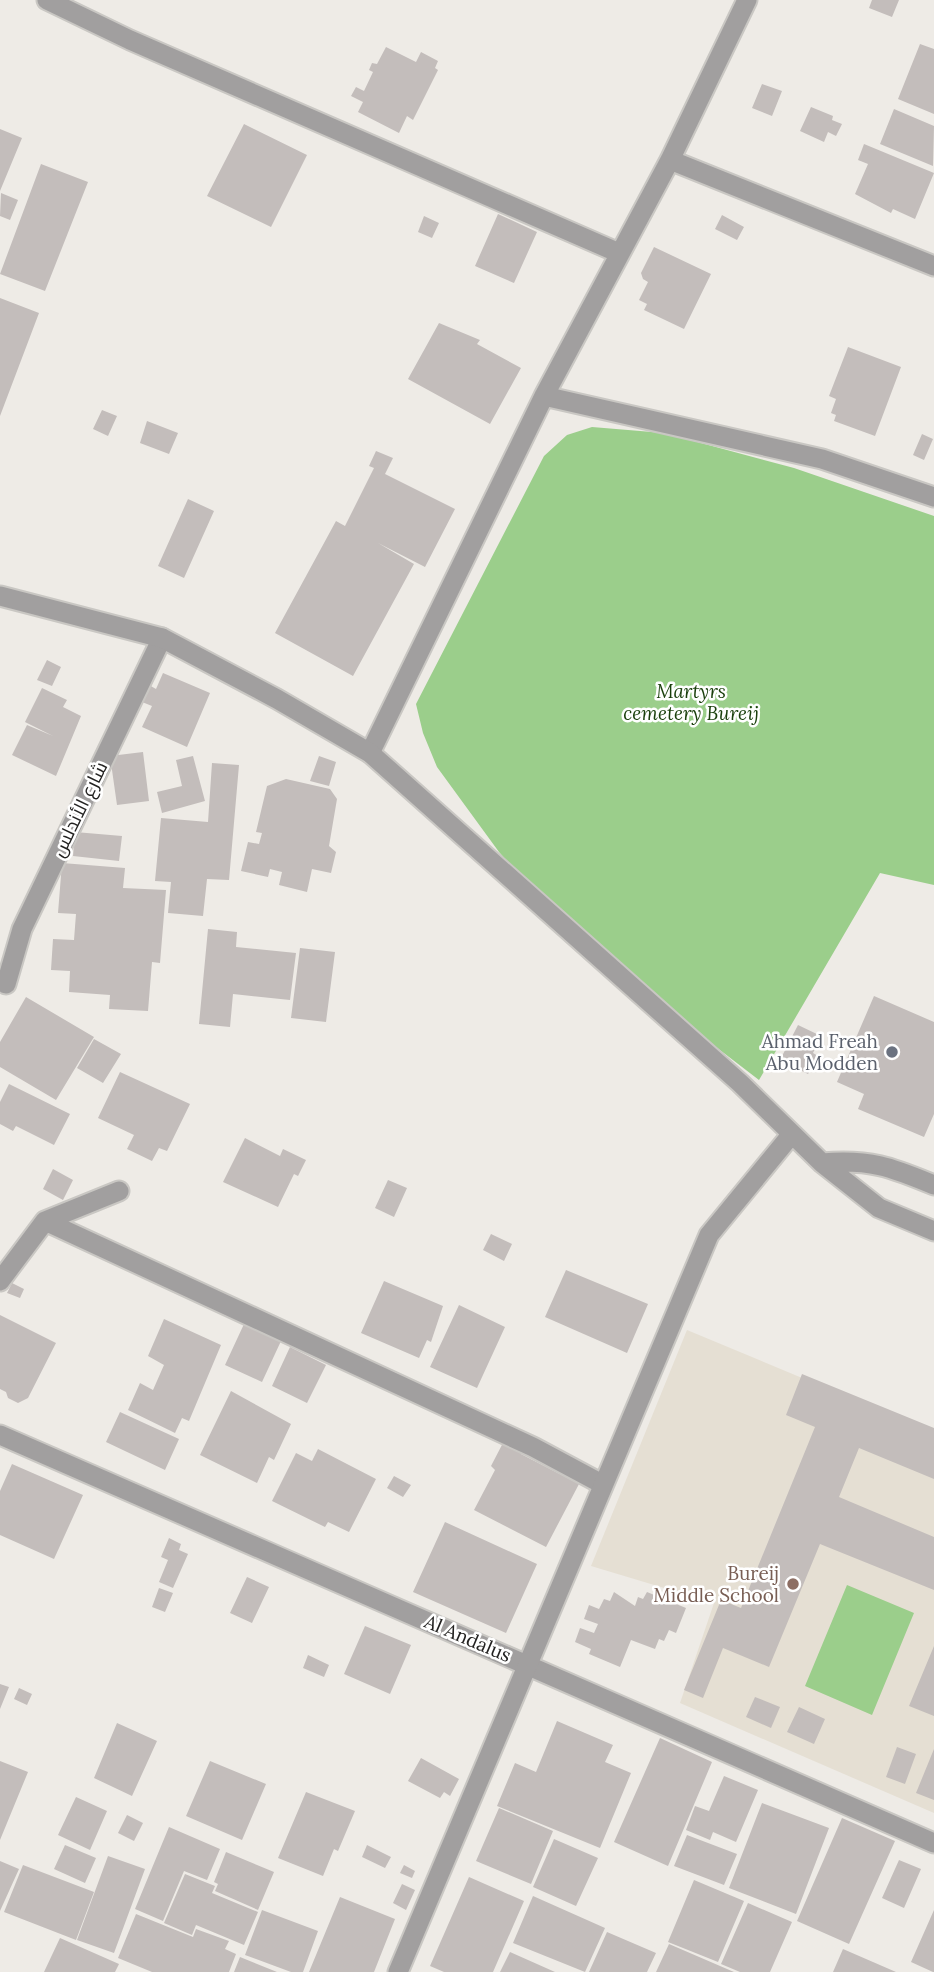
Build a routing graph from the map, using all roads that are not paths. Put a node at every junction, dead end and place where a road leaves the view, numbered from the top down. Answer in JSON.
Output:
{"nodes":[{"id":1,"x":47,"y":0,"type":"edge"},
{"id":2,"x":742,"y":2,"type":"edge"},
{"id":3,"x":670,"y":160,"type":"junction"},
{"id":4,"x":619,"y":253,"type":"junction"},
{"id":5,"x":934,"y":266,"type":"edge"},
{"id":6,"x":544,"y":396,"type":"junction"},
{"id":7,"x":934,"y":497,"type":"edge"},
{"id":8,"x":0,"y":596,"type":"edge"},
{"id":9,"x":162,"y":638,"type":"junction"},
{"id":10,"x":370,"y":753,"type":"junction"},
{"id":11,"x":6,"y":984,"type":"dead end"},
{"id":12,"x":791,"y":1135,"type":"junction"},
{"id":13,"x":822,"y":1163,"type":"junction"},
{"id":14,"x":934,"y":1185,"type":"edge"},
{"id":15,"x":119,"y":1191,"type":"dead end"},
{"id":16,"x":45,"y":1221,"type":"junction"},
{"id":17,"x":934,"y":1231,"type":"edge"},
{"id":18,"x":0,"y":1281,"type":"edge"},
{"id":19,"x":0,"y":1435,"type":"edge"},
{"id":20,"x":602,"y":1484,"type":"junction"},
{"id":21,"x":528,"y":1664,"type":"junction"},
{"id":22,"x":934,"y":1843,"type":"edge"},
{"id":23,"x":398,"y":1972,"type":"edge"}],
"edges":[{"from":1,"to":4,"type":"street"},
{"from":2,"to":3,"type":"street"},
{"from":3,"to":4,"type":"street"},
{"from":3,"to":5,"type":"street"},
{"from":4,"to":6,"type":"street"},
{"from":6,"to":7,"type":"street"},
{"from":6,"to":10,"type":"street"},
{"from":8,"to":9,"type":"street"},
{"from":9,"to":10,"type":"street"},
{"from":9,"to":11,"type":"street","name":"شارع الأندلس"},
{"from":10,"to":12,"type":"street"},
{"from":12,"to":13,"type":"street"},
{"from":12,"to":20,"type":"street"},
{"from":13,"to":14,"type":"street"},
{"from":13,"to":17,"type":"street"},
{"from":15,"to":16,"type":"street"},
{"from":16,"to":18,"type":"street"},
{"from":16,"to":20,"type":"street"},
{"from":19,"to":21,"type":"street","name":"Al Andalus"},
{"from":20,"to":21,"type":"street"},
{"from":21,"to":22,"type":"street","name":"Al Andalus"},
{"from":21,"to":23,"type":"street"}]}
